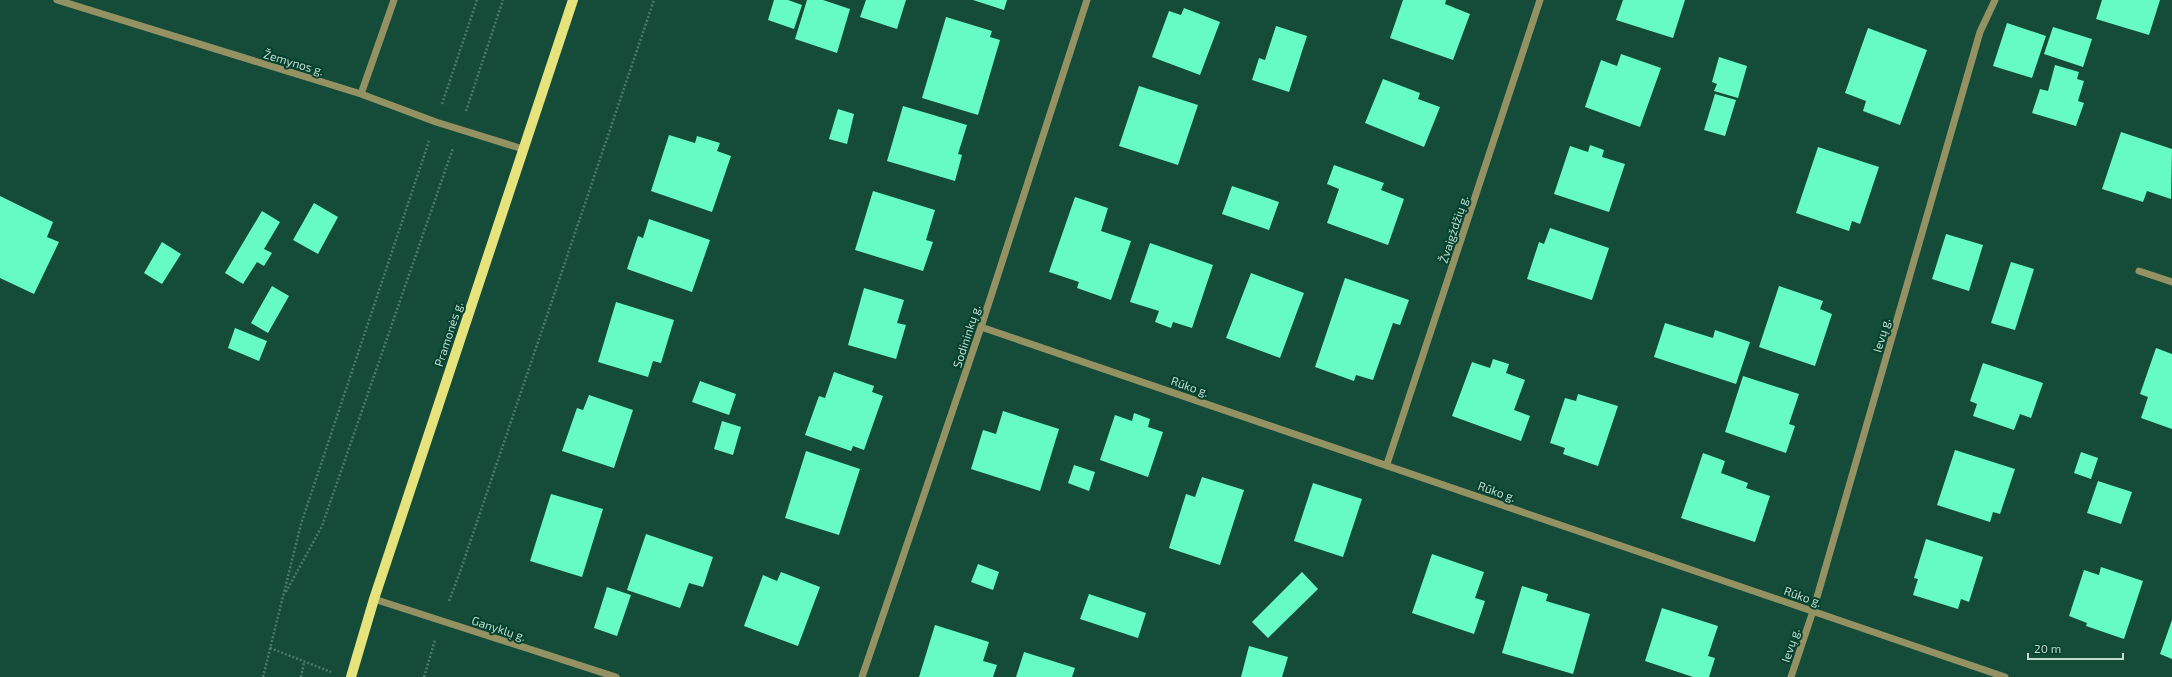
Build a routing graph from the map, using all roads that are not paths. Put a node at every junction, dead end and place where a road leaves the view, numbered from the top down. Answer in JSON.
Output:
{"nodes":[{"id":1,"x":57,"y":0,"type":"edge"},
{"id":2,"x":394,"y":0,"type":"edge"},
{"id":3,"x":573,"y":0,"type":"edge"},
{"id":4,"x":1087,"y":0,"type":"edge"},
{"id":5,"x":1540,"y":0,"type":"edge"},
{"id":6,"x":1995,"y":0,"type":"edge"},
{"id":7,"x":360,"y":94,"type":"junction"},
{"id":8,"x":523,"y":149,"type":"junction"},
{"id":9,"x":2140,"y":271,"type":"dead end"},
{"id":10,"x":2172,"y":282,"type":"edge"},
{"id":11,"x":981,"y":327,"type":"junction"},
{"id":12,"x":1387,"y":464,"type":"junction"},
{"id":13,"x":374,"y":599,"type":"junction"},
{"id":14,"x":1813,"y":611,"type":"junction"},
{"id":15,"x":351,"y":677,"type":"edge"},
{"id":16,"x":616,"y":677,"type":"edge"},
{"id":17,"x":862,"y":677,"type":"edge"},
{"id":18,"x":1791,"y":677,"type":"edge"},
{"id":19,"x":2005,"y":677,"type":"edge"}],
"edges":[{"from":1,"to":7,"type":"street","name":"Žemynos g."},
{"from":2,"to":7,"type":"street"},
{"from":3,"to":8,"type":"main road","name":"Pramonės g."},
{"from":4,"to":11,"type":"street","name":"Sodininkų g."},
{"from":5,"to":12,"type":"street","name":"Žvaigždžių g."},
{"from":6,"to":14,"type":"street","name":"Ievų g."},
{"from":7,"to":8,"type":"street","name":"Žemynos g."},
{"from":8,"to":13,"type":"main road","name":"Pramonės g."},
{"from":9,"to":10,"type":"street"},
{"from":11,"to":12,"type":"street","name":"Rūko g."},
{"from":11,"to":17,"type":"street","name":"Sodininkų g."},
{"from":12,"to":14,"type":"street","name":"Rūko g."},
{"from":13,"to":15,"type":"main road","name":"Pramonės g."},
{"from":13,"to":16,"type":"street","name":"Ganyklų g."},
{"from":14,"to":18,"type":"street","name":"Ievų g."},
{"from":14,"to":19,"type":"street","name":"Rūko g."}]}
